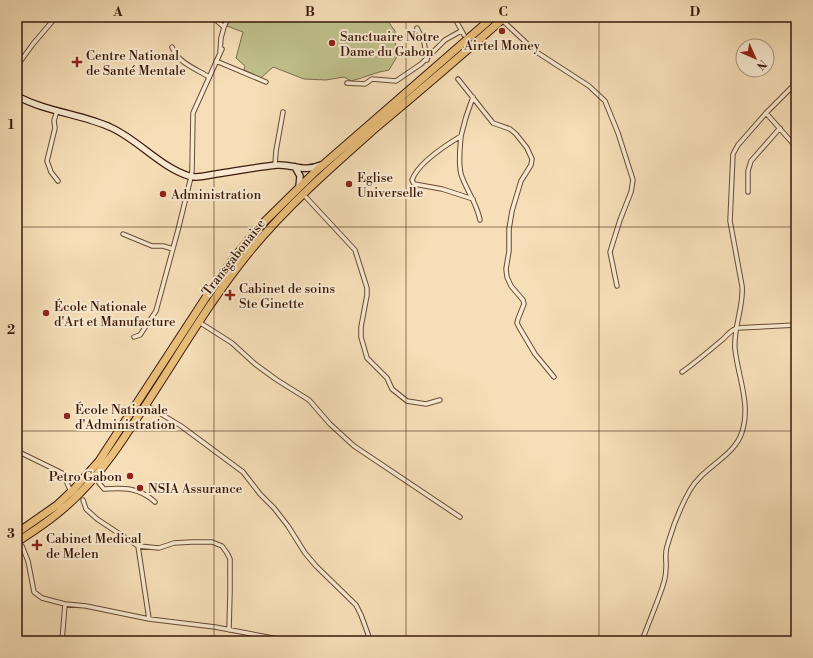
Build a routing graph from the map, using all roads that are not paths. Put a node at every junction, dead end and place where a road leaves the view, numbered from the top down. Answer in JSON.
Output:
{"nodes":[{"id":1,"x":56,"y":17,"type":"edge"},
{"id":2,"x":212,"y":17,"type":"edge"},
{"id":3,"x":228,"y":17,"type":"edge"},
{"id":4,"x":454,"y":17,"type":"edge"},
{"id":5,"x":493,"y":17,"type":"edge"},
{"id":6,"x":503,"y":18,"type":"edge"},
{"id":7,"x":224,"y":27,"type":"junction"},
{"id":8,"x":417,"y":28,"type":"dead end"},
{"id":9,"x":461,"y":31,"type":"junction"},
{"id":10,"x":464,"y":35,"type":"dead end"},
{"id":11,"x":172,"y":47,"type":"dead end"},
{"id":12,"x":427,"y":60,"type":"junction"},
{"id":13,"x":216,"y":61,"type":"junction"},
{"id":14,"x":17,"y":66,"type":"edge"},
{"id":15,"x":209,"y":77,"type":"junction"},
{"id":16,"x":458,"y":79,"type":"dead end"},
{"id":17,"x":266,"y":82,"type":"dead end"},
{"id":18,"x":347,"y":83,"type":"dead end"},
{"id":19,"x":796,"y":83,"type":"edge"},
{"id":20,"x":17,"y":96,"type":"edge"},
{"id":21,"x":473,"y":97,"type":"junction"},
{"id":22,"x":57,"y":110,"type":"junction"},
{"id":23,"x":283,"y":112,"type":"dead end"},
{"id":24,"x":766,"y":113,"type":"junction"},
{"id":25,"x":780,"y":128,"type":"junction"},
{"id":26,"x":461,"y":136,"type":"junction"},
{"id":27,"x":796,"y":147,"type":"edge"},
{"id":28,"x":325,"y":163,"type":"junction"},
{"id":29,"x":275,"y":165,"type":"junction"},
{"id":30,"x":294,"y":167,"type":"junction"},
{"id":31,"x":191,"y":177,"type":"junction"},
{"id":32,"x":58,"y":181,"type":"dead end"},
{"id":33,"x":299,"y":187,"type":"junction"},
{"id":34,"x":748,"y":192,"type":"dead end"},
{"id":35,"x":303,"y":194,"type":"junction"},
{"id":36,"x":473,"y":199,"type":"junction"},
{"id":37,"x":480,"y":220,"type":"dead end"},
{"id":38,"x":123,"y":234,"type":"dead end"},
{"id":39,"x":173,"y":249,"type":"junction"},
{"id":40,"x":617,"y":286,"type":"dead end"},
{"id":41,"x":199,"y":322,"type":"junction"},
{"id":42,"x":796,"y":325,"type":"edge"},
{"id":43,"x":737,"y":328,"type":"junction"},
{"id":44,"x":134,"y":337,"type":"dead end"},
{"id":45,"x":682,"y":372,"type":"dead end"},
{"id":46,"x":554,"y":377,"type":"dead end"},
{"id":47,"x":440,"y":400,"type":"dead end"},
{"id":48,"x":146,"y":405,"type":"junction"},
{"id":49,"x":17,"y":451,"type":"edge"},
{"id":50,"x":99,"y":483,"type":"dead end"},
{"id":51,"x":71,"y":492,"type":"junction"},
{"id":52,"x":83,"y":500,"type":"dead end"},
{"id":53,"x":154,"y":502,"type":"dead end"},
{"id":54,"x":460,"y":517,"type":"dead end"},
{"id":55,"x":17,"y":533,"type":"edge"},
{"id":56,"x":20,"y":544,"type":"edge"},
{"id":57,"x":138,"y":546,"type":"junction"},
{"id":58,"x":796,"y":575,"type":"edge"},
{"id":59,"x":796,"y":598,"type":"edge"},
{"id":60,"x":65,"y":604,"type":"junction"},
{"id":61,"x":149,"y":619,"type":"junction"},
{"id":62,"x":228,"y":630,"type":"junction"},
{"id":63,"x":280,"y":640,"type":"edge"},
{"id":64,"x":62,"y":641,"type":"edge"},
{"id":65,"x":300,"y":641,"type":"edge"},
{"id":66,"x":369,"y":641,"type":"edge"},
{"id":67,"x":642,"y":641,"type":"edge"}],
"edges":[{"from":1,"to":14,"type":"street"},
{"from":2,"to":7,"type":"street"},
{"from":3,"to":7,"type":"street"},
{"from":4,"to":9,"type":"street"},
{"from":5,"to":28,"type":"highway","name":"Transgabonaise"},
{"from":6,"to":35,"type":"highway","name":"Transgabonaise"},
{"from":6,"to":40,"type":"street"},
{"from":7,"to":13,"type":"street"},
{"from":8,"to":12,"type":"street"},
{"from":9,"to":10,"type":"street"},
{"from":9,"to":12,"type":"street"},
{"from":11,"to":15,"type":"street"},
{"from":12,"to":18,"type":"street"},
{"from":13,"to":15,"type":"street"},
{"from":13,"to":17,"type":"street"},
{"from":15,"to":31,"type":"street"},
{"from":16,"to":21,"type":"street"},
{"from":19,"to":24,"type":"street"},
{"from":20,"to":22,"type":"street"},
{"from":21,"to":26,"type":"street"},
{"from":21,"to":46,"type":"street"},
{"from":22,"to":31,"type":"street"},
{"from":22,"to":32,"type":"street"},
{"from":23,"to":29,"type":"street"},
{"from":24,"to":25,"type":"street"},
{"from":24,"to":43,"type":"street"},
{"from":25,"to":27,"type":"street"},
{"from":25,"to":34,"type":"street"},
{"from":26,"to":36,"type":"street"},
{"from":26,"to":36,"type":"street"},
{"from":28,"to":30,"type":"street"},
{"from":28,"to":33,"type":"highway","name":"Transgabonaise"},
{"from":29,"to":30,"type":"street"},
{"from":29,"to":31,"type":"street"},
{"from":30,"to":33,"type":"street"},
{"from":31,"to":39,"type":"street"},
{"from":33,"to":51,"type":"highway","name":"Transgabonaise"},
{"from":35,"to":41,"type":"highway","name":"Transgabonaise"},
{"from":35,"to":47,"type":"street"},
{"from":36,"to":37,"type":"street"},
{"from":38,"to":39,"type":"street"},
{"from":39,"to":44,"type":"street"},
{"from":41,"to":48,"type":"highway","name":"Transgabonaise"},
{"from":41,"to":54,"type":"street"},
{"from":42,"to":43,"type":"street"},
{"from":43,"to":45,"type":"street"},
{"from":43,"to":67,"type":"street"},
{"from":48,"to":56,"type":"highway","name":"Transgabonaise"},
{"from":48,"to":66,"type":"street"},
{"from":49,"to":51,"type":"street"},
{"from":50,"to":53,"type":"street"},
{"from":51,"to":55,"type":"highway","name":"Transgabonaise"},
{"from":52,"to":57,"type":"street"},
{"from":56,"to":60,"type":"street"},
{"from":57,"to":61,"type":"street"},
{"from":57,"to":62,"type":"street"},
{"from":58,"to":59,"type":"street"},
{"from":60,"to":61,"type":"street"},
{"from":60,"to":64,"type":"street"},
{"from":61,"to":62,"type":"street"},
{"from":62,"to":63,"type":"street"},
{"from":63,"to":65,"type":"street"}]}
